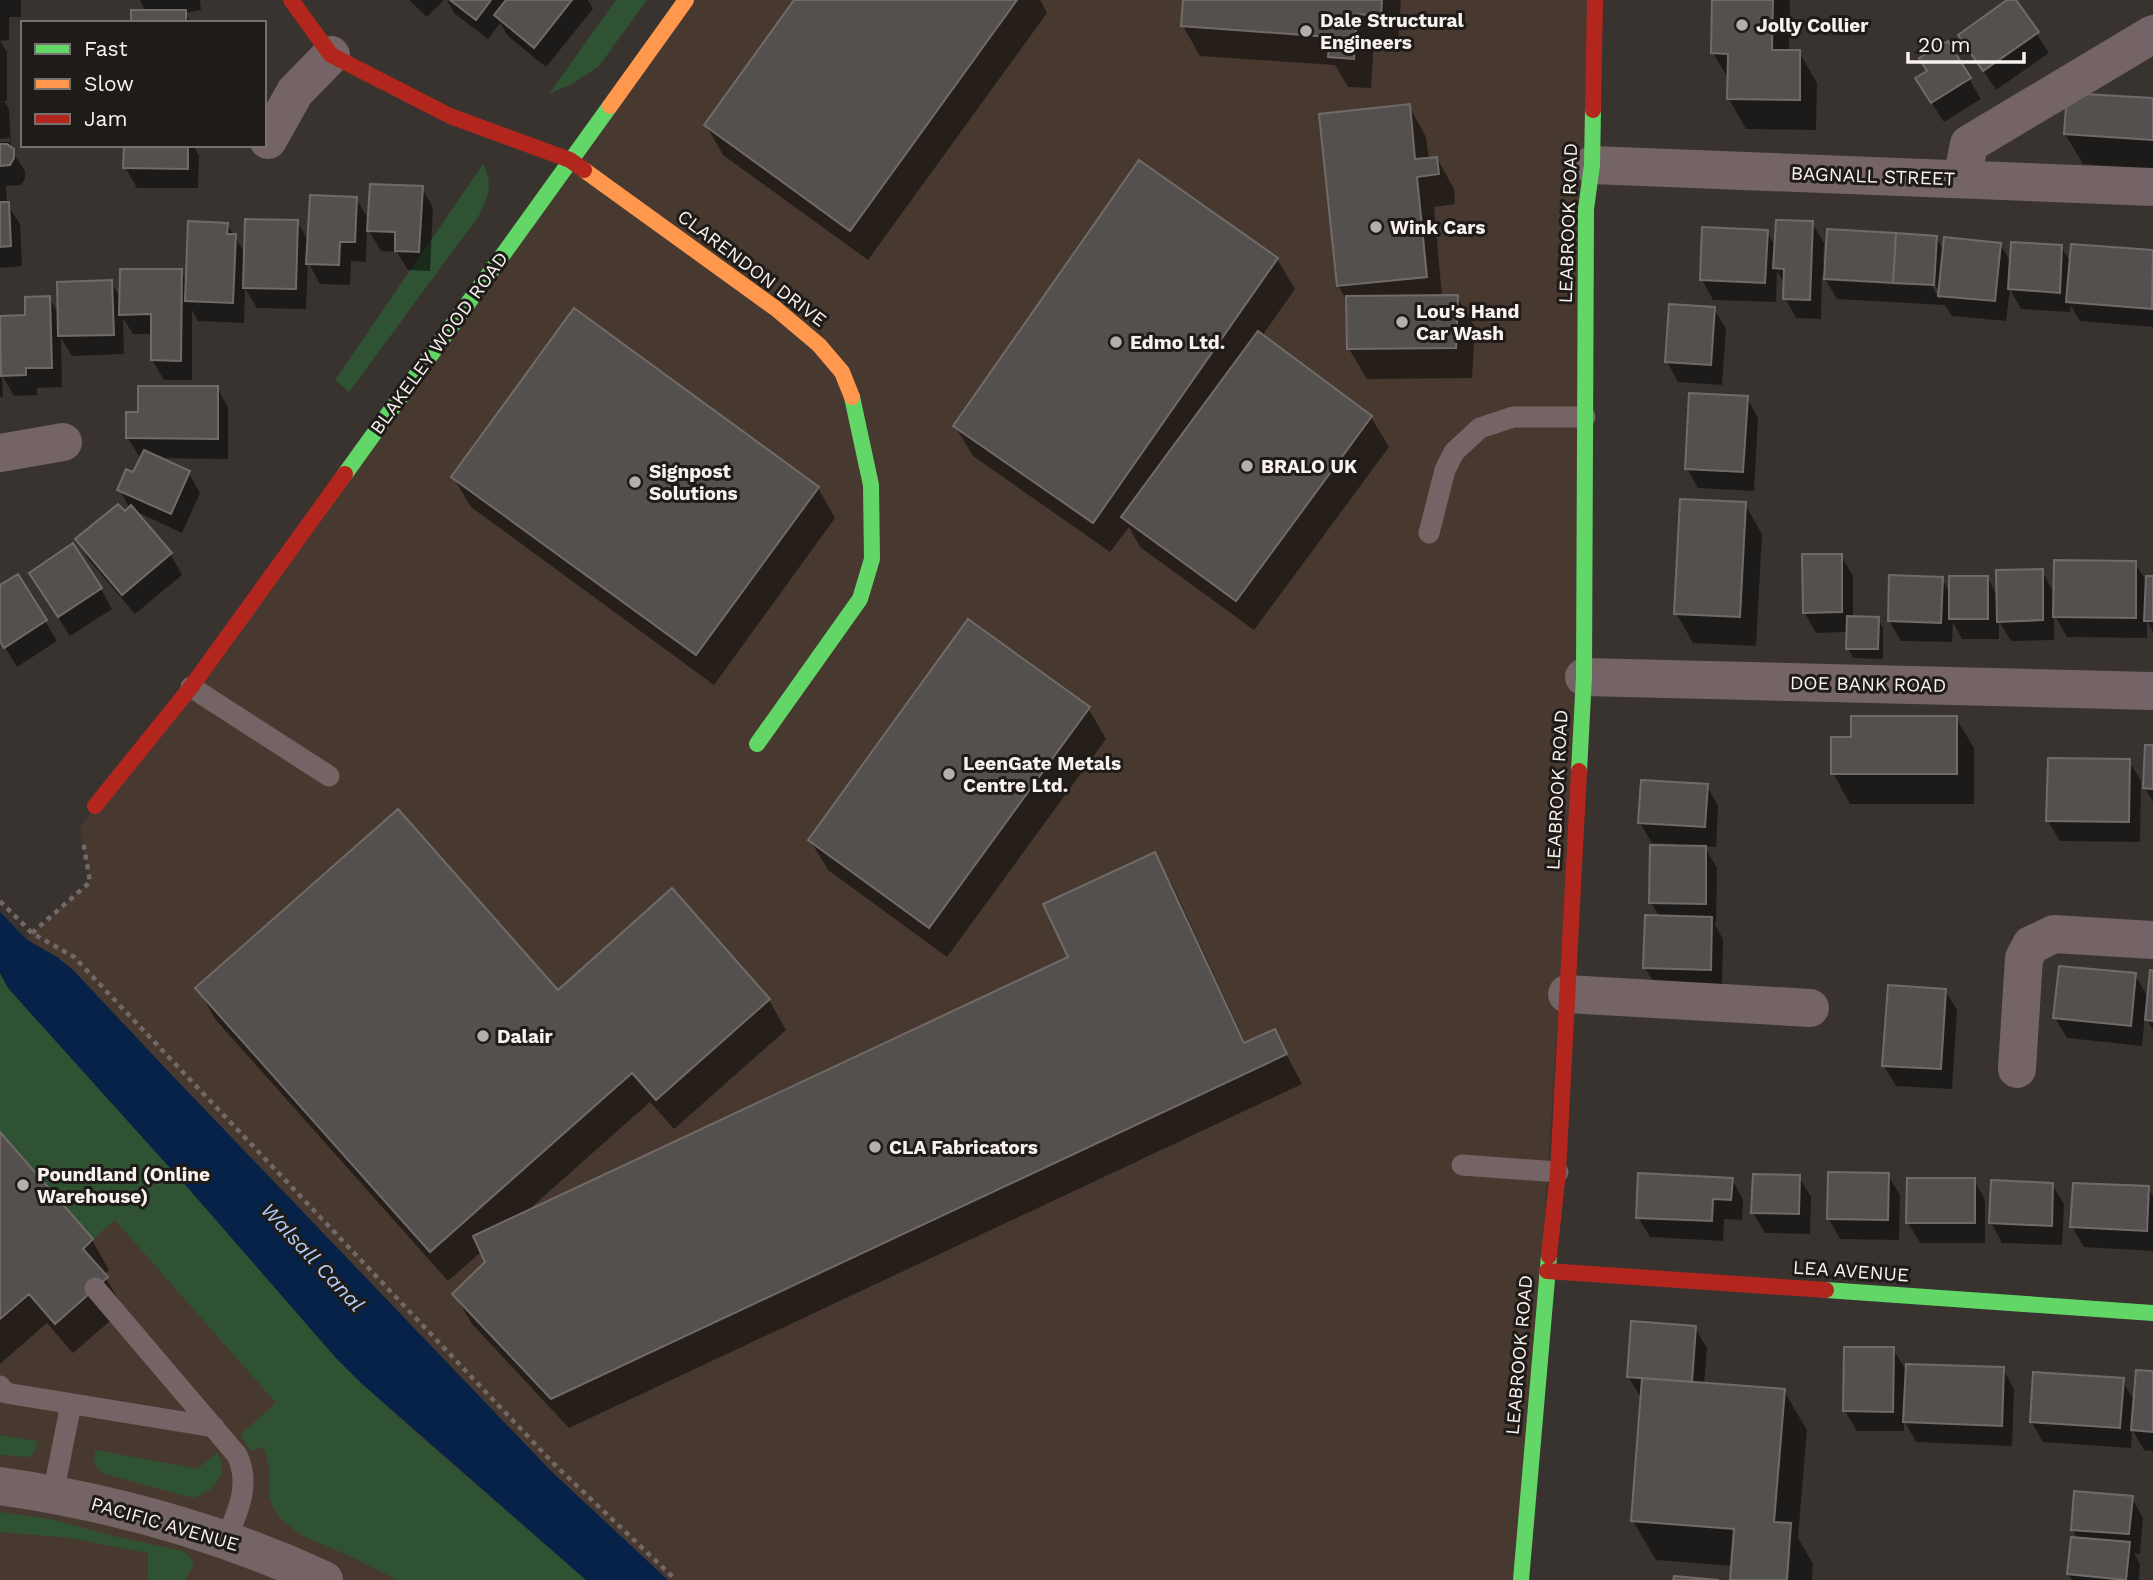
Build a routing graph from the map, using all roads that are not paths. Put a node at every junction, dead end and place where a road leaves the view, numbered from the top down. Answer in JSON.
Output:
{"nodes":[{"id":1,"x":291,"y":0,"type":"edge"},
{"id":2,"x":686,"y":0,"type":"edge"},
{"id":3,"x":1595,"y":0,"type":"edge"},
{"id":4,"x":2153,"y":34,"type":"edge"},
{"id":5,"x":331,"y":55,"type":"junction"},
{"id":6,"x":268,"y":140,"type":"dead end"},
{"id":7,"x":570,"y":160,"type":"junction"},
{"id":8,"x":1592,"y":165,"type":"junction"},
{"id":9,"x":1962,"y":179,"type":"junction"},
{"id":10,"x":2153,"y":187,"type":"edge"},
{"id":11,"x":1585,"y":417,"type":"junction"},
{"id":12,"x":63,"y":442,"type":"dead end"},
{"id":13,"x":0,"y":453,"type":"edge"},
{"id":14,"x":1429,"y":533,"type":"dead end"},
{"id":15,"x":1584,"y":677,"type":"junction"},
{"id":16,"x":191,"y":687,"type":"junction"},
{"id":17,"x":2153,"y":691,"type":"edge"},
{"id":18,"x":757,"y":744,"type":"dead end"},
{"id":19,"x":329,"y":776,"type":"dead end"},
{"id":20,"x":95,"y":806,"type":"road end"},
{"id":21,"x":2153,"y":940,"type":"edge"},
{"id":22,"x":1567,"y":995,"type":"junction"},
{"id":23,"x":1810,"y":1008,"type":"dead end"},
{"id":24,"x":2017,"y":1069,"type":"dead end"},
{"id":25,"x":1462,"y":1165,"type":"dead end"},
{"id":26,"x":1558,"y":1172,"type":"junction"},
{"id":27,"x":1547,"y":1270,"type":"junction"},
{"id":28,"x":96,"y":1289,"type":"dead end"},
{"id":29,"x":2153,"y":1313,"type":"edge"},
{"id":30,"x":0,"y":1387,"type":"edge"},
{"id":31,"x":71,"y":1404,"type":"junction"},
{"id":32,"x":214,"y":1426,"type":"junction"},
{"id":33,"x":0,"y":1486,"type":"edge"},
{"id":34,"x":53,"y":1494,"type":"junction"},
{"id":35,"x":226,"y":1539,"type":"junction"},
{"id":36,"x":324,"y":1580,"type":"edge"},
{"id":37,"x":1521,"y":1580,"type":"edge"}],
"edges":[{"from":1,"to":5,"type":"street"},
{"from":2,"to":7,"type":"street","name":"BLAKELEY WOOD ROAD"},
{"from":3,"to":8,"type":"street","name":"LEABROOK ROAD"},
{"from":4,"to":9,"type":"street"},
{"from":5,"to":6,"type":"street"},
{"from":5,"to":7,"type":"street","name":"CLARENDON DRIVE"},
{"from":7,"to":16,"type":"street","name":"BLAKELEY WOOD ROAD"},
{"from":7,"to":18,"type":"street","name":"CLARENDON DRIVE"},
{"from":8,"to":9,"type":"street","name":"BAGNALL STREET"},
{"from":8,"to":11,"type":"street","name":"LEABROOK ROAD"},
{"from":9,"to":10,"type":"street","name":"BAGNALL STREET"},
{"from":11,"to":14,"type":"lane"},
{"from":11,"to":15,"type":"street","name":"LEABROOK ROAD"},
{"from":12,"to":13,"type":"street"},
{"from":15,"to":17,"type":"street","name":"DOE BANK ROAD"},
{"from":15,"to":22,"type":"street","name":"LEABROOK ROAD"},
{"from":16,"to":19,"type":"lane"},
{"from":16,"to":20,"type":"street","name":"BLAKELEY WOOD ROAD"},
{"from":21,"to":24,"type":"street"},
{"from":22,"to":23,"type":"street"},
{"from":22,"to":26,"type":"street","name":"LEABROOK ROAD"},
{"from":25,"to":26,"type":"lane"},
{"from":26,"to":27,"type":"street","name":"LEABROOK ROAD"},
{"from":27,"to":29,"type":"street","name":"LEA AVENUE"},
{"from":27,"to":37,"type":"street","name":"LEABROOK ROAD"},
{"from":28,"to":32,"type":"lane"},
{"from":30,"to":31,"type":"lane"},
{"from":31,"to":32,"type":"lane"},
{"from":31,"to":34,"type":"lane"},
{"from":32,"to":35,"type":"lane"},
{"from":33,"to":34,"type":"street","name":"PACIFIC AVENUE"},
{"from":34,"to":35,"type":"street","name":"PACIFIC AVENUE"},
{"from":35,"to":36,"type":"street","name":"PACIFIC AVENUE"}]}
